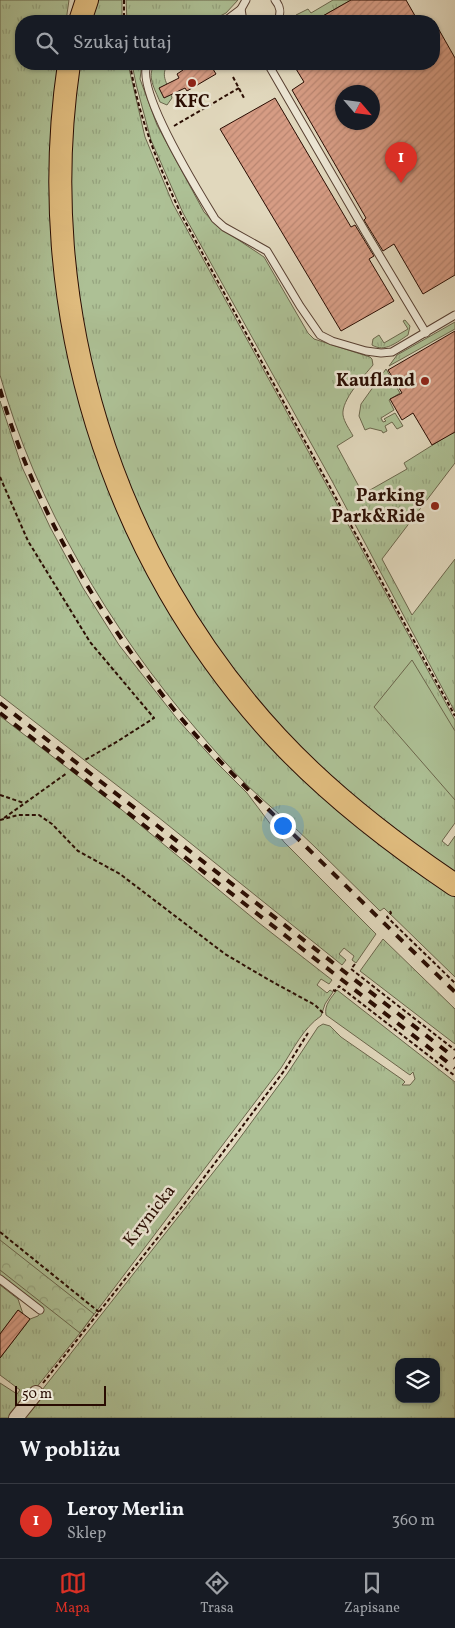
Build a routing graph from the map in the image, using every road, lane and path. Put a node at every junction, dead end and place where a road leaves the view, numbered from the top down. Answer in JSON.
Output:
{"nodes":[{"id":1,"x":75,"y":0,"type":"edge"},
{"id":2,"x":87,"y":0,"type":"edge"},
{"id":3,"x":124,"y":0,"type":"edge"},
{"id":4,"x":246,"y":0,"type":"edge"},
{"id":5,"x":275,"y":0,"type":"edge"},
{"id":6,"x":241,"y":9,"type":"junction"},
{"id":7,"x":74,"y":15,"type":"edge"},
{"id":8,"x":82,"y":15,"type":"edge"},
{"id":9,"x":124,"y":15,"type":"edge"},
{"id":10,"x":233,"y":15,"type":"edge"},
{"id":11,"x":242,"y":15,"type":"edge"},
{"id":12,"x":280,"y":15,"type":"edge"},
{"id":13,"x":68,"y":70,"type":"edge"},
{"id":14,"x":131,"y":70,"type":"edge"},
{"id":15,"x":146,"y":70,"type":"edge"},
{"id":16,"x":271,"y":70,"type":"edge"},
{"id":17,"x":233,"y":76,"type":"dead end"},
{"id":18,"x":239,"y":88,"type":"junction"},
{"id":19,"x":245,"y":100,"type":"dead end"},
{"id":20,"x":164,"y":131,"type":"junction"},
{"id":21,"x":455,"y":315,"type":"edge"},
{"id":22,"x":426,"y":333,"type":"junction"},
{"id":23,"x":0,"y":477,"type":"edge"},
{"id":24,"x":455,"y":716,"type":"edge"},
{"id":25,"x":85,"y":760,"type":"dead end"},
{"id":26,"x":68,"y":773,"type":"dead end"},
{"id":27,"x":0,"y":795,"type":"edge"},
{"id":28,"x":24,"y":803,"type":"junction"},
{"id":29,"x":1,"y":820,"type":"edge"},
{"id":30,"x":455,"y":885,"type":"edge"},
{"id":31,"x":390,"y":911,"type":"dead end"},
{"id":32,"x":355,"y":964,"type":"dead end"},
{"id":33,"x":455,"y":983,"type":"edge"},
{"id":34,"x":333,"y":990,"type":"dead end"},
{"id":35,"x":324,"y":1014,"type":"dead end"},
{"id":36,"x":308,"y":1033,"type":"dead end"},
{"id":37,"x":455,"y":1050,"type":"edge"},
{"id":38,"x":455,"y":1076,"type":"edge"},
{"id":39,"x":0,"y":1232,"type":"edge"},
{"id":40,"x":0,"y":1279,"type":"edge"},
{"id":41,"x":40,"y":1310,"type":"dead end"},
{"id":42,"x":99,"y":1312,"type":"junction"},
{"id":43,"x":36,"y":1393,"type":"joint"},
{"id":44,"x":16,"y":1418,"type":"edge"}],
"edges":[{"from":1,"to":7,"type":"main road"},
{"from":2,"to":8,"type":"main road"},
{"from":3,"to":9,"type":"path"},
{"from":4,"to":6,"type":"lane"},
{"from":5,"to":12,"type":"lane"},
{"from":6,"to":10,"type":"lane"},
{"from":6,"to":11,"type":"lane"},
{"from":13,"to":30,"type":"main road"},
{"from":14,"to":24,"type":"path"},
{"from":15,"to":20,"type":"lane"},
{"from":16,"to":22,"type":"lane"},
{"from":17,"to":18,"type":"path"},
{"from":18,"to":19,"type":"path"},
{"from":18,"to":20,"type":"path"},
{"from":20,"to":22,"type":"lane"},
{"from":21,"to":22,"type":"lane"},
{"from":23,"to":25,"type":"path"},
{"from":26,"to":28,"type":"path"},
{"from":27,"to":28,"type":"path"},
{"from":28,"to":29,"type":"path"},
{"from":29,"to":35,"type":"path"},
{"from":31,"to":33,"type":"path"},
{"from":32,"to":37,"type":"path"},
{"from":34,"to":38,"type":"path"},
{"from":36,"to":42,"type":"path","name":"Krynicka"},
{"from":39,"to":42,"type":"path"},
{"from":40,"to":41,"type":"lane"},
{"from":42,"to":43,"type":"path","name":"Krynicka"},
{"from":43,"to":44,"type":"street"}]}
